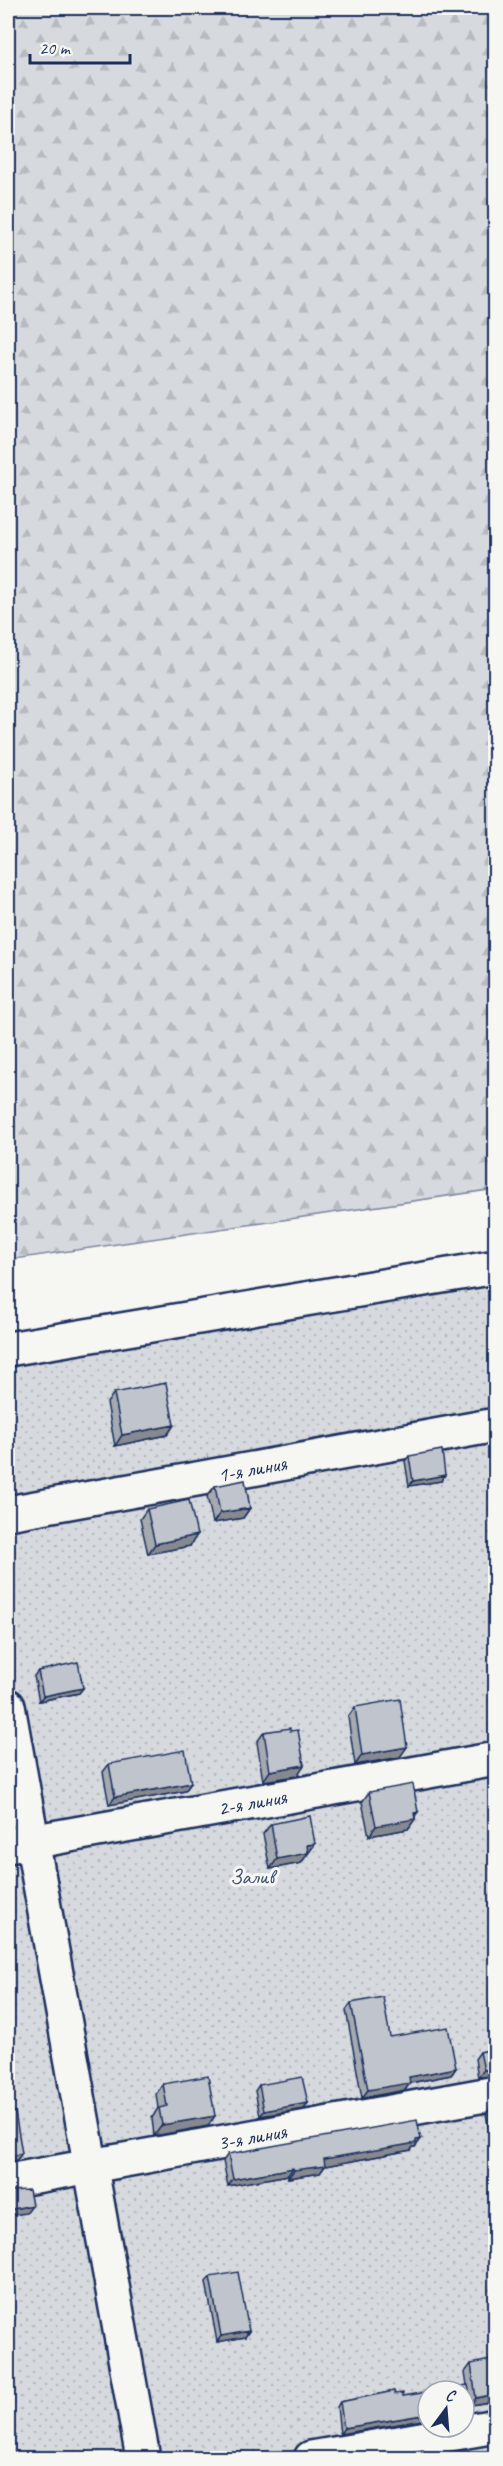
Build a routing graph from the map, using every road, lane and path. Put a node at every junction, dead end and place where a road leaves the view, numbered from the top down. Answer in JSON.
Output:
{"nodes":[{"id":1,"x":495,"y":1267,"type":"edge"},
{"id":2,"x":8,"y":1349,"type":"edge"},
{"id":3,"x":495,"y":1425,"type":"edge"},
{"id":4,"x":8,"y":1513,"type":"edge"},
{"id":5,"x":8,"y":1706,"type":"edge"},
{"id":6,"x":495,"y":1759,"type":"edge"},
{"id":7,"x":20,"y":1844,"type":"edge"},
{"id":8,"x":495,"y":2093,"type":"edge"},
{"id":9,"x":91,"y":2166,"type":"junction"},
{"id":10,"x":8,"y":2181,"type":"edge"},
{"id":11,"x":495,"y":2426,"type":"edge"},
{"id":12,"x":143,"y":2458,"type":"edge"},
{"id":13,"x":311,"y":2458,"type":"edge"}],
"edges":[{"from":1,"to":2,"type":"street"},
{"from":3,"to":4,"type":"street","name":"1-я линия"},
{"from":5,"to":7,"type":"street"},
{"from":6,"to":7,"type":"street","name":"2-я линия"},
{"from":7,"to":9,"type":"street"},
{"from":8,"to":9,"type":"street","name":"3-я линия"},
{"from":9,"to":10,"type":"street","name":"3-я линия"},
{"from":9,"to":12,"type":"street"},
{"from":11,"to":13,"type":"street"}]}
